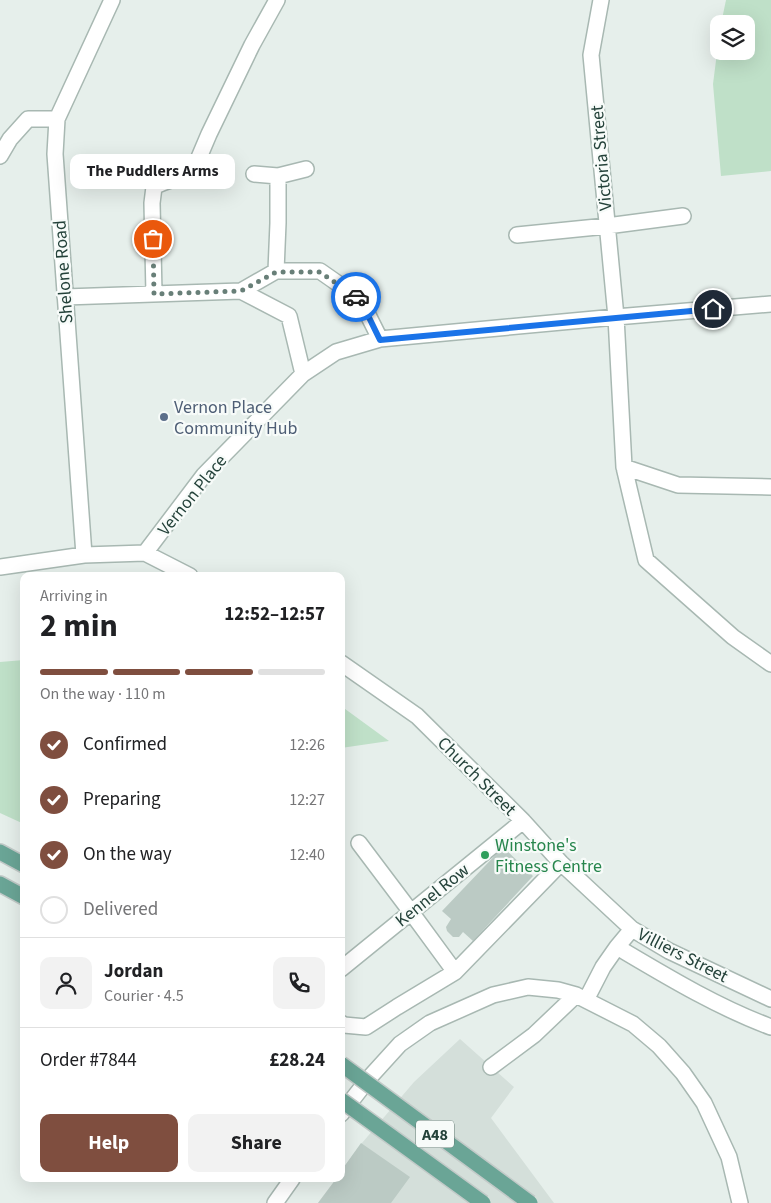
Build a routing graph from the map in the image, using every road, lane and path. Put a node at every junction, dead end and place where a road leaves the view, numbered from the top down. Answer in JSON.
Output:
{"nodes":[{"id":1,"x":112,"y":0,"type":"edge"},
{"id":2,"x":277,"y":0,"type":"edge"},
{"id":3,"x":601,"y":0,"type":"edge"},
{"id":4,"x":58,"y":119,"type":"junction"},
{"id":5,"x":0,"y":156,"type":"edge"},
{"id":6,"x":306,"y":169,"type":"dead end"},
{"id":7,"x":254,"y":174,"type":"dead end"},
{"id":8,"x":278,"y":176,"type":"junction"},
{"id":9,"x":683,"y":216,"type":"dead end"},
{"id":10,"x":607,"y":226,"type":"junction"},
{"id":11,"x":517,"y":235,"type":"dead end"},
{"id":12,"x":276,"y":272,"type":"junction"},
{"id":13,"x":241,"y":291,"type":"junction"},
{"id":14,"x":154,"y":294,"type":"junction"},
{"id":15,"x":65,"y":297,"type":"junction"},
{"id":16,"x":771,"y":304,"type":"edge"},
{"id":17,"x":616,"y":317,"type":"junction"},
{"id":18,"x":380,"y":340,"type":"junction"},
{"id":19,"x":303,"y":374,"type":"junction"},
{"id":20,"x":624,"y":467,"type":"junction"},
{"id":21,"x":771,"y":487,"type":"edge"},
{"id":22,"x":145,"y":553,"type":"junction"},
{"id":23,"x":84,"y":555,"type":"junction"},
{"id":24,"x":0,"y":567,"type":"edge"},
{"id":25,"x":182,"y":572,"type":"edge"},
{"id":26,"x":771,"y":664,"type":"edge"},
{"id":27,"x":345,"y":667,"type":"edge"},
{"id":28,"x":522,"y":820,"type":"junction"},
{"id":29,"x":359,"y":843,"type":"dead end"},
{"id":30,"x":0,"y":852,"type":"edge"},
{"id":31,"x":20,"y":863,"type":"edge"},
{"id":32,"x":561,"y":863,"type":"junction"},
{"id":33,"x":0,"y":884,"type":"edge"},
{"id":34,"x":20,"y":895,"type":"edge"},
{"id":35,"x":602,"y":901,"type":"joint"},
{"id":36,"x":412,"y":912,"type":"junction"},
{"id":37,"x":632,"y":929,"type":"junction"},
{"id":38,"x":617,"y":947,"type":"junction"},
{"id":39,"x":345,"y":966,"type":"edge"},
{"id":40,"x":454,"y":972,"type":"junction"},
{"id":41,"x":581,"y":998,"type":"junction"},
{"id":42,"x":771,"y":999,"type":"edge"},
{"id":43,"x":345,"y":1025,"type":"edge"},
{"id":44,"x":771,"y":1027,"type":"edge"},
{"id":45,"x":345,"y":1067,"type":"edge"},
{"id":46,"x":491,"y":1067,"type":"dead end"},
{"id":47,"x":345,"y":1103,"type":"edge"},
{"id":48,"x":345,"y":1109,"type":"edge"},
{"id":49,"x":290,"y":1182,"type":"edge"},
{"id":50,"x":275,"y":1203,"type":"edge"},
{"id":51,"x":482,"y":1203,"type":"edge"},
{"id":52,"x":530,"y":1203,"type":"edge"},
{"id":53,"x":740,"y":1203,"type":"edge"}],
"edges":[{"from":1,"to":4,"type":"street","name":"Shelone Road"},
{"from":2,"to":14,"type":"street"},
{"from":3,"to":10,"type":"street","name":"Victoria Street"},
{"from":4,"to":5,"type":"street"},
{"from":4,"to":15,"type":"street","name":"Shelone Road"},
{"from":6,"to":8,"type":"street"},
{"from":7,"to":8,"type":"street"},
{"from":8,"to":12,"type":"street"},
{"from":9,"to":10,"type":"street"},
{"from":10,"to":11,"type":"street"},
{"from":10,"to":17,"type":"street","name":"Victoria Street"},
{"from":12,"to":13,"type":"street"},
{"from":12,"to":18,"type":"street"},
{"from":13,"to":14,"type":"street"},
{"from":13,"to":19,"type":"street"},
{"from":14,"to":15,"type":"street"},
{"from":15,"to":23,"type":"street","name":"Shelone Road"},
{"from":16,"to":17,"type":"street","name":"Vernon Place"},
{"from":17,"to":18,"type":"street","name":"Vernon Place"},
{"from":17,"to":20,"type":"street","name":"Victoria Street"},
{"from":18,"to":19,"type":"street","name":"Vernon Place"},
{"from":19,"to":22,"type":"street","name":"Vernon Place"},
{"from":20,"to":21,"type":"street"},
{"from":20,"to":26,"type":"street","name":"Victoria Street"},
{"from":22,"to":23,"type":"street"},
{"from":22,"to":25,"type":"street"},
{"from":23,"to":24,"type":"street"},
{"from":27,"to":28,"type":"street","name":"Church Street"},
{"from":28,"to":32,"type":"street","name":"Church Street"},
{"from":28,"to":36,"type":"street","name":"Kennel Row"},
{"from":29,"to":36,"type":"street"},
{"from":30,"to":31,"type":"main road"},
{"from":32,"to":35,"type":"street","name":"Church Street"},
{"from":32,"to":40,"type":"street"},
{"from":33,"to":34,"type":"main road"},
{"from":35,"to":37,"type":"street","name":"Villiers Street"},
{"from":36,"to":39,"type":"street","name":"Kennel Row"},
{"from":36,"to":40,"type":"street"},
{"from":37,"to":38,"type":"street"},
{"from":37,"to":42,"type":"street","name":"Villiers Street"},
{"from":38,"to":41,"type":"street"},
{"from":38,"to":44,"type":"street"},
{"from":40,"to":43,"type":"street"},
{"from":41,"to":46,"type":"street"},
{"from":41,"to":48,"type":"street"},
{"from":41,"to":53,"type":"street"},
{"from":45,"to":52,"type":"main road","number":"A48","bridge":true},
{"from":47,"to":51,"type":"main road","number":"A48","bridge":true},
{"from":49,"to":50,"type":"street"}]}
